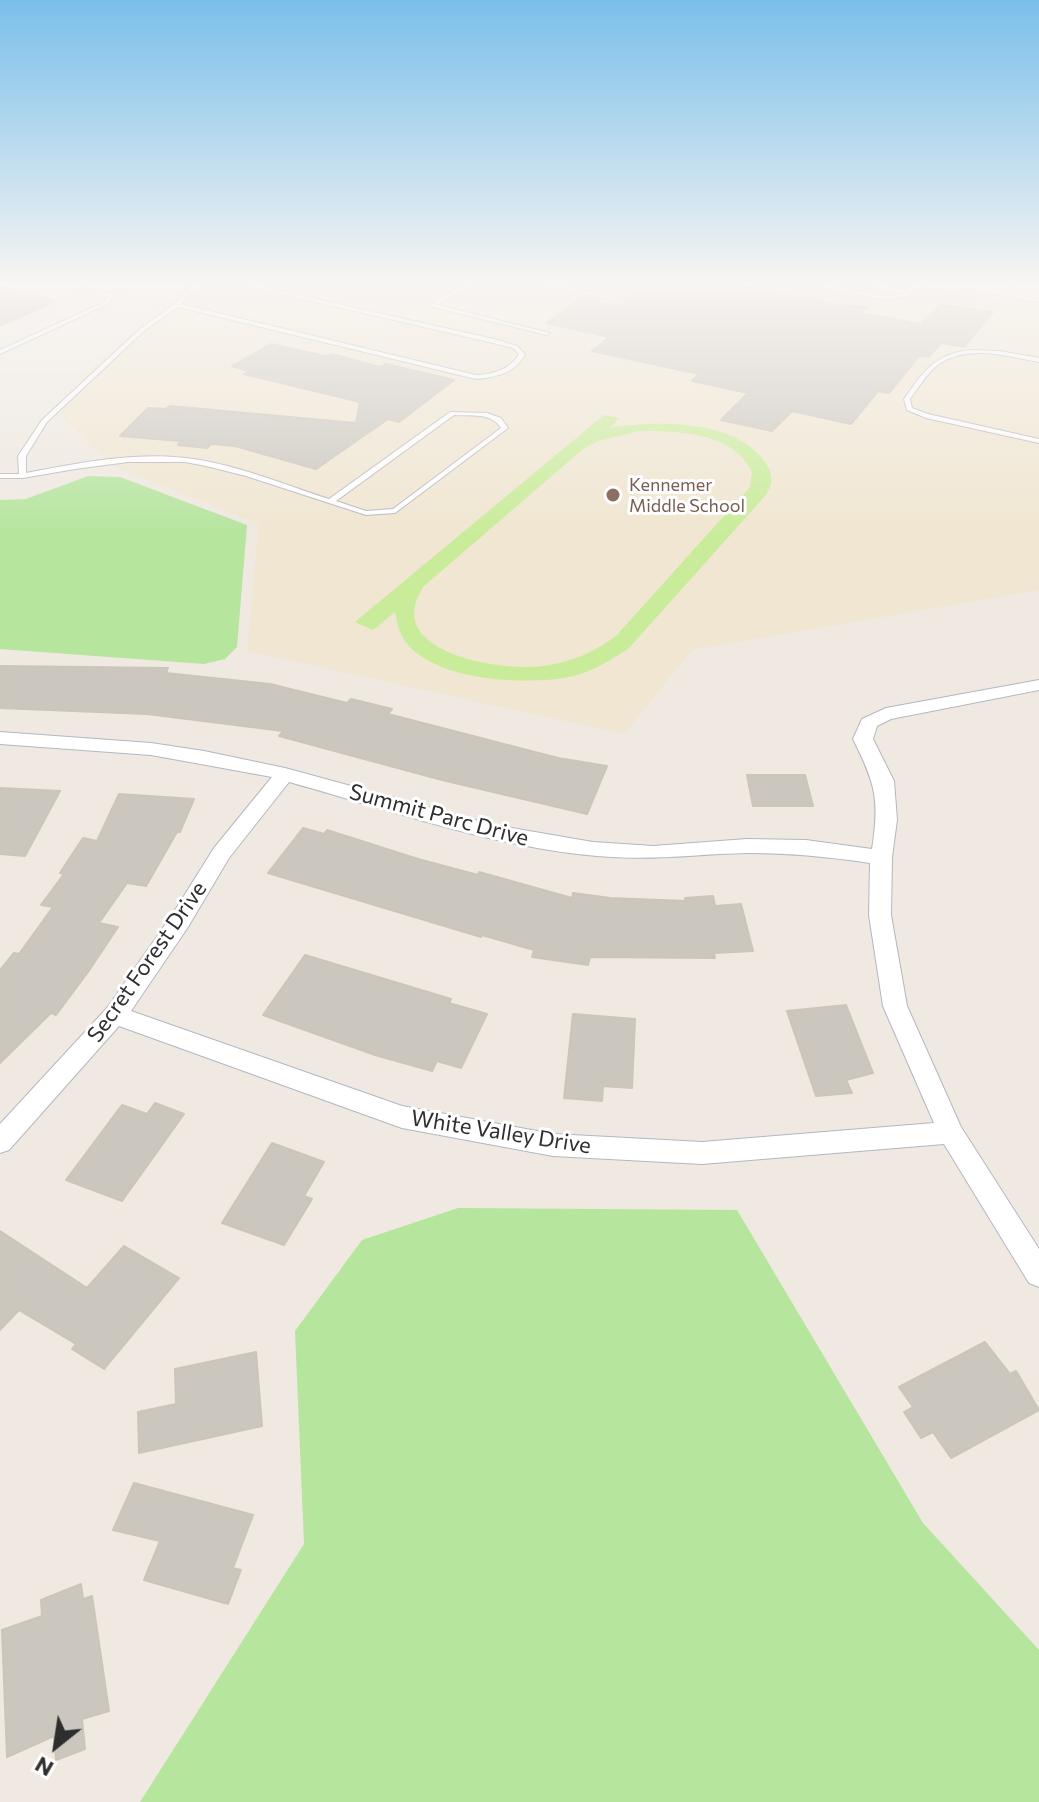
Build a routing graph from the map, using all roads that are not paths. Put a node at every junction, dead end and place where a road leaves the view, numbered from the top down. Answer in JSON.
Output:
{"nodes":[{"id":1,"x":102,"y":367,"type":"edge"},
{"id":2,"x":435,"y":367,"type":"edge"},
{"id":3,"x":511,"y":367,"type":"edge"},
{"id":4,"x":933,"y":367,"type":"edge"},
{"id":5,"x":1039,"y":441,"type":"edge"},
{"id":6,"x":0,"y":476,"type":"edge"},
{"id":7,"x":23,"y":476,"type":"junction"},
{"id":8,"x":330,"y":502,"type":"junction"},
{"id":9,"x":1039,"y":685,"type":"edge"},
{"id":10,"x":0,"y":738,"type":"edge"},
{"id":11,"x":285,"y":774,"type":"junction"},
{"id":12,"x":881,"y":857,"type":"junction"},
{"id":13,"x":115,"y":1015,"type":"junction"},
{"id":14,"x":951,"y":1133,"type":"junction"},
{"id":15,"x":0,"y":1142,"type":"edge"},
{"id":16,"x":1039,"y":1274,"type":"edge"}],
"edges":[{"from":1,"to":7,"type":"lane"},
{"from":2,"to":3,"type":"lane"},
{"from":4,"to":5,"type":"lane"},
{"from":6,"to":7,"type":"lane"},
{"from":7,"to":8,"type":"lane"},
{"from":8,"to":8,"type":"lane"},
{"from":9,"to":12,"type":"street"},
{"from":10,"to":11,"type":"street","name":"Summit Parc Drive"},
{"from":11,"to":12,"type":"street","name":"Summit Parc Drive"},
{"from":11,"to":13,"type":"street","name":"Secret Forest Drive"},
{"from":12,"to":14,"type":"street"},
{"from":13,"to":14,"type":"street","name":"White Valley Drive"},
{"from":13,"to":15,"type":"street","name":"Secret Forest Drive"},
{"from":14,"to":16,"type":"street"}]}
